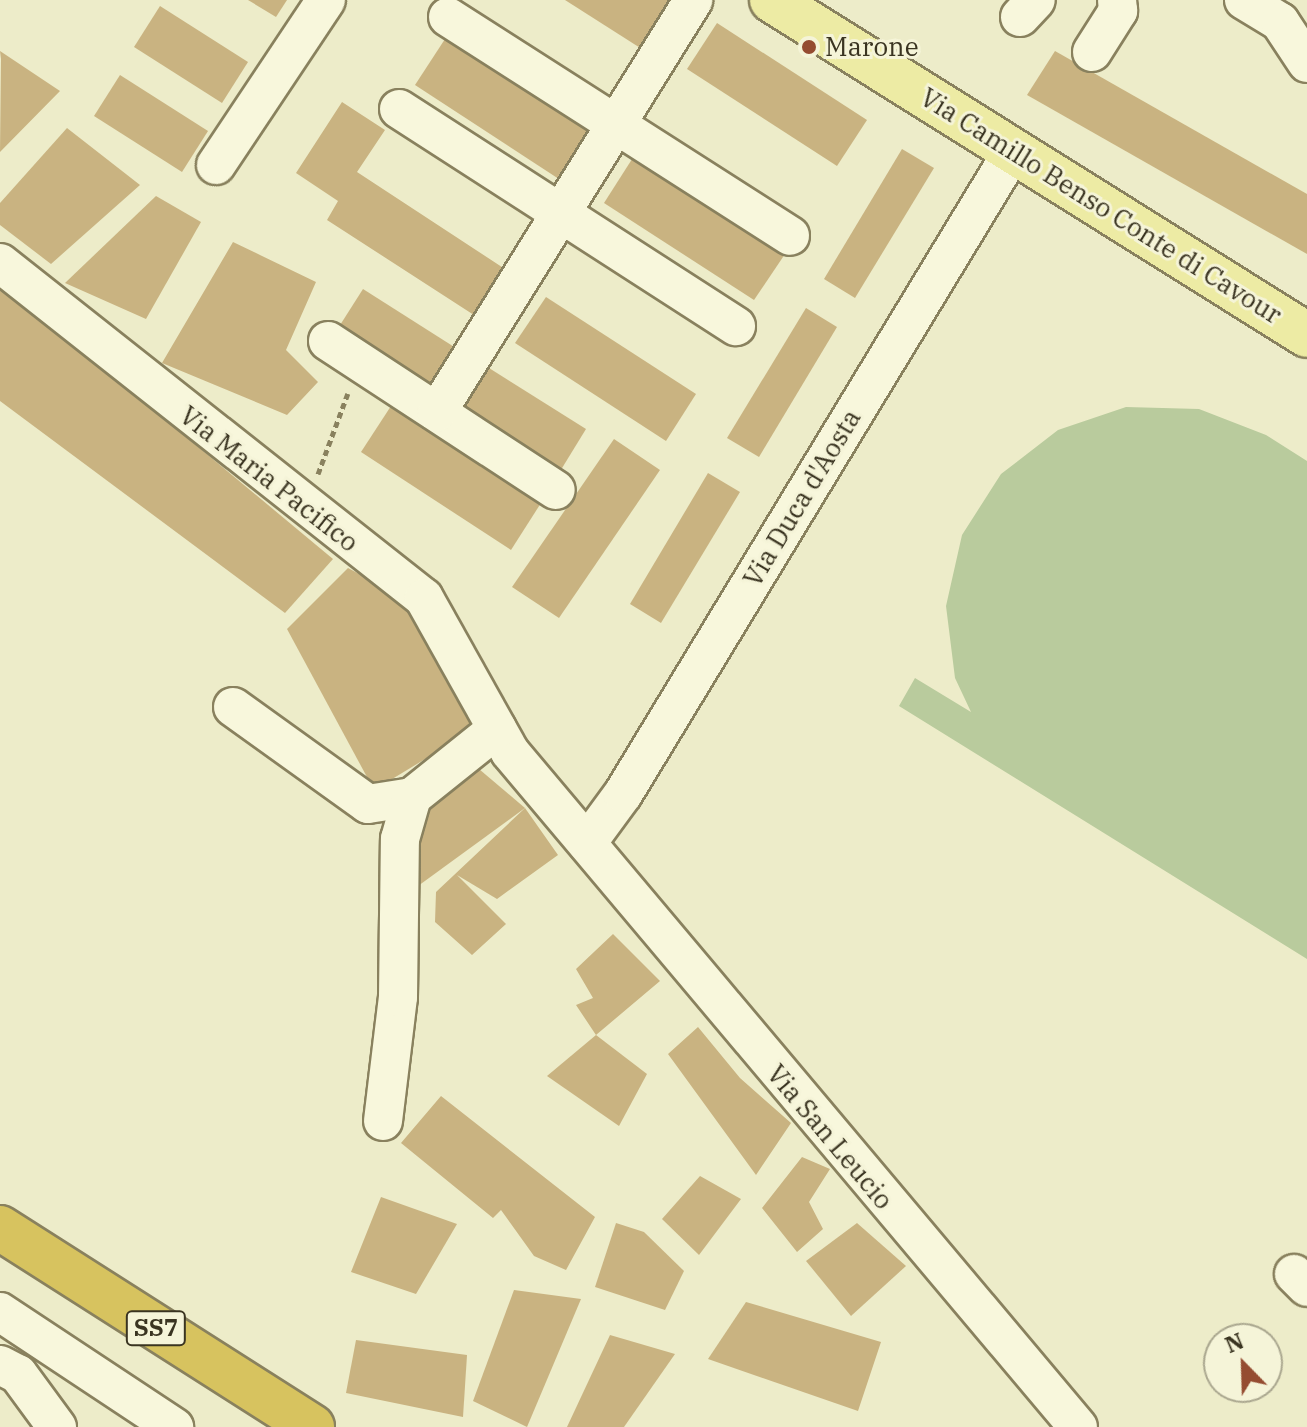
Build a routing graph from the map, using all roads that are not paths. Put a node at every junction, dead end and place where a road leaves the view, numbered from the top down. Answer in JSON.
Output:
{"nodes":[{"id":1,"x":326,"y":0,"type":"edge"},
{"id":2,"x":693,"y":0,"type":"edge"},
{"id":3,"x":772,"y":0,"type":"edge"},
{"id":4,"x":1117,"y":0,"type":"edge"},
{"id":5,"x":1244,"y":0,"type":"edge"},
{"id":6,"x":448,"y":17,"type":"dead end"},
{"id":7,"x":1092,"y":52,"type":"dead end"},
{"id":8,"x":1307,"y":63,"type":"edge"},
{"id":9,"x":399,"y":109,"type":"dead end"},
{"id":10,"x":611,"y":126,"type":"junction"},
{"id":11,"x":1013,"y":151,"type":"junction"},
{"id":12,"x":216,"y":165,"type":"dead end"},
{"id":13,"x":558,"y":211,"type":"junction"},
{"id":14,"x":790,"y":236,"type":"dead end"},
{"id":15,"x":0,"y":263,"type":"edge"},
{"id":16,"x":736,"y":326,"type":"dead end"},
{"id":17,"x":1307,"y":335,"type":"edge"},
{"id":18,"x":328,"y":341,"type":"dead end"},
{"id":19,"x":437,"y":412,"type":"junction"},
{"id":20,"x":556,"y":490,"type":"dead end"},
{"id":21,"x":233,"y":707,"type":"dead end"},
{"id":22,"x":497,"y":729,"type":"junction"},
{"id":23,"x":412,"y":797,"type":"junction"},
{"id":24,"x":587,"y":843,"type":"junction"},
{"id":25,"x":383,"y":1121,"type":"dead end"},
{"id":26,"x":0,"y":1312,"type":"edge"},
{"id":27,"x":0,"y":1365,"type":"edge"},
{"id":28,"x":57,"y":1427,"type":"edge"},
{"id":29,"x":174,"y":1427,"type":"edge"},
{"id":30,"x":261,"y":1427,"type":"edge"},
{"id":31,"x":312,"y":1427,"type":"edge"},
{"id":32,"x":1078,"y":1427,"type":"edge"}],
"edges":[{"from":1,"to":12,"type":"street"},
{"from":2,"to":10,"type":"street"},
{"from":3,"to":11,"type":"main road","name":"Via Camillo Benso Conte di Cavour"},
{"from":4,"to":7,"type":"street"},
{"from":5,"to":8,"type":"street"},
{"from":6,"to":10,"type":"street"},
{"from":9,"to":13,"type":"street"},
{"from":10,"to":13,"type":"street"},
{"from":10,"to":14,"type":"street"},
{"from":11,"to":17,"type":"main road","name":"Via Camillo Benso Conte di Cavour"},
{"from":11,"to":24,"type":"street","name":"Via Duca d'Aosta"},
{"from":13,"to":16,"type":"street"},
{"from":13,"to":19,"type":"street"},
{"from":15,"to":22,"type":"street","name":"Via Maria Pacifico"},
{"from":18,"to":19,"type":"street"},
{"from":19,"to":20,"type":"street"},
{"from":21,"to":23,"type":"street"},
{"from":22,"to":23,"type":"street"},
{"from":22,"to":24,"type":"street","name":"Via Maria Pacifico"},
{"from":23,"to":25,"type":"street"},
{"from":24,"to":32,"type":"street","name":"Via San Leucio"},
{"from":26,"to":29,"type":"street"},
{"from":27,"to":28,"type":"street"},
{"from":30,"to":31,"type":"highway","number":"SS7"}]}
